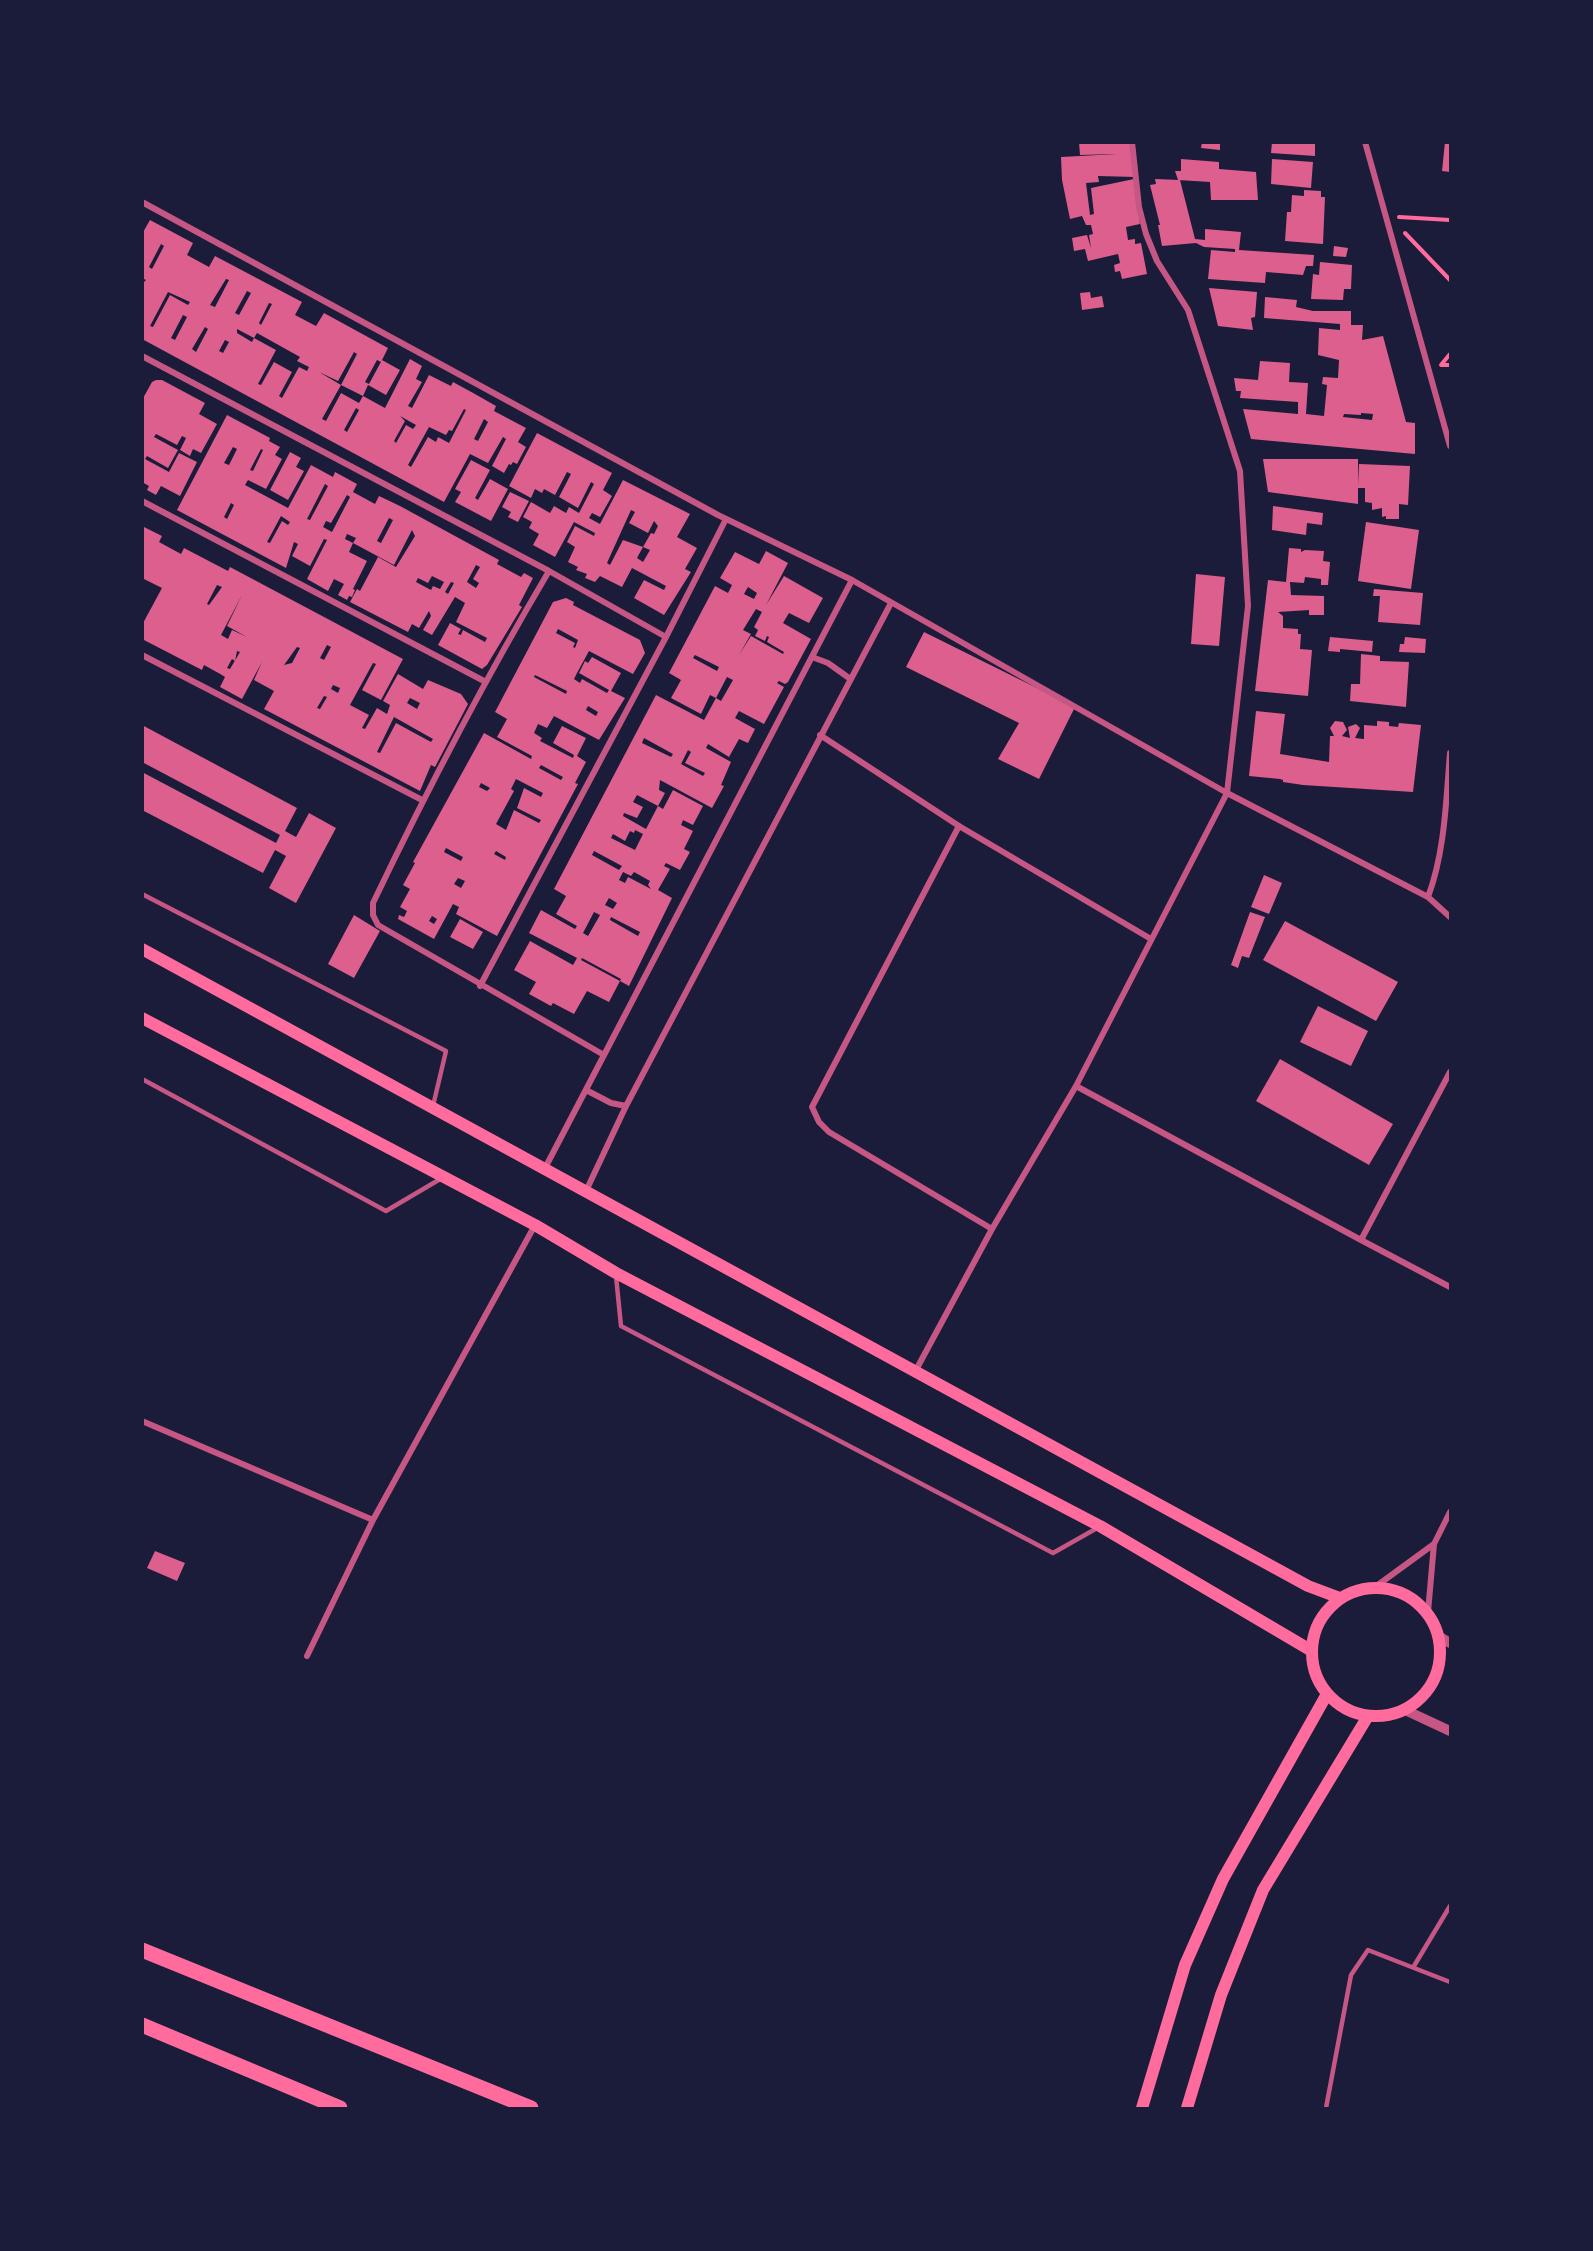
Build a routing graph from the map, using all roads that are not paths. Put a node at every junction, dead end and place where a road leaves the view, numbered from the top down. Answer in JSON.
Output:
{"nodes":[{"id":1,"x":1132,"y":142,"type":"edge"},
{"id":2,"x":1365,"y":142,"type":"edge"},
{"id":3,"x":142,"y":202,"type":"edge"},
{"id":4,"x":143,"y":357,"type":"edge"},
{"id":5,"x":1450,"y":446,"type":"edge"},
{"id":6,"x":142,"y":501,"type":"edge"},
{"id":7,"x":726,"y":519,"type":"junction"},
{"id":8,"x":549,"y":571,"type":"junction"},
{"id":9,"x":852,"y":580,"type":"junction"},
{"id":10,"x":891,"y":603,"type":"junction"},
{"id":11,"x":666,"y":637,"type":"junction"},
{"id":12,"x":142,"y":655,"type":"edge"},
{"id":13,"x":812,"y":657,"type":"junction"},
{"id":14,"x":849,"y":678,"type":"junction"},
{"id":15,"x":484,"y":681,"type":"junction"},
{"id":16,"x":820,"y":735,"type":"junction"},
{"id":17,"x":1450,"y":753,"type":"edge"},
{"id":18,"x":1227,"y":793,"type":"junction"},
{"id":19,"x":422,"y":800,"type":"junction"},
{"id":20,"x":959,"y":826,"type":"junction"},
{"id":21,"x":142,"y":894,"type":"edge"},
{"id":22,"x":1428,"y":897,"type":"junction"},
{"id":23,"x":1450,"y":917,"type":"edge"},
{"id":24,"x":1151,"y":939,"type":"junction"},
{"id":25,"x":142,"y":949,"type":"edge"},
{"id":26,"x":480,"y":986,"type":"junction"},
{"id":27,"x":142,"y":1018,"type":"edge"},
{"id":28,"x":604,"y":1055,"type":"junction"},
{"id":29,"x":1450,"y":1072,"type":"edge"},
{"id":30,"x":142,"y":1079,"type":"edge"},
{"id":31,"x":1076,"y":1086,"type":"junction"},
{"id":32,"x":586,"y":1090,"type":"junction"},
{"id":33,"x":626,"y":1106,"type":"junction"},
{"id":34,"x":432,"y":1108,"type":"junction"},
{"id":35,"x":544,"y":1170,"type":"junction"},
{"id":36,"x":444,"y":1177,"type":"junction"},
{"id":37,"x":586,"y":1192,"type":"junction"},
{"id":38,"x":535,"y":1225,"type":"junction"},
{"id":39,"x":992,"y":1229,"type":"junction"},
{"id":40,"x":1361,"y":1239,"type":"junction"},
{"id":41,"x":616,"y":1273,"type":"junction"},
{"id":42,"x":1450,"y":1287,"type":"edge"},
{"id":43,"x":916,"y":1370,"type":"junction"},
{"id":44,"x":142,"y":1421,"type":"edge"},
{"id":45,"x":1450,"y":1512,"type":"edge"},
{"id":46,"x":373,"y":1520,"type":"junction"},
{"id":47,"x":1100,"y":1526,"type":"junction"},
{"id":48,"x":1434,"y":1544,"type":"junction"},
{"id":49,"x":1375,"y":1587,"type":"junction"},
{"id":50,"x":1340,"y":1598,"type":"junction"},
{"id":51,"x":1428,"y":1612,"type":"junction"},
{"id":52,"x":1445,"y":1640,"type":"edge"},
{"id":53,"x":1312,"y":1651,"type":"junction"},
{"id":54,"x":307,"y":1656,"type":"dead end"},
{"id":55,"x":1327,"y":1694,"type":"junction"},
{"id":56,"x":1405,"y":1710,"type":"junction"},
{"id":57,"x":1368,"y":1716,"type":"junction"},
{"id":58,"x":1450,"y":1731,"type":"edge"},
{"id":59,"x":1450,"y":1906,"type":"edge"},
{"id":60,"x":142,"y":1950,"type":"edge"},
{"id":61,"x":1414,"y":1966,"type":"junction"},
{"id":62,"x":1450,"y":1982,"type":"edge"},
{"id":63,"x":142,"y":2025,"type":"edge"},
{"id":64,"x":340,"y":2109,"type":"edge"},
{"id":65,"x":531,"y":2109,"type":"edge"},
{"id":66,"x":1142,"y":2109,"type":"edge"},
{"id":67,"x":1187,"y":2109,"type":"edge"},
{"id":68,"x":1326,"y":2109,"type":"edge"}],
"edges":[{"from":1,"to":18,"type":"street"},
{"from":2,"to":5,"type":"street"},
{"from":3,"to":7,"type":"street"},
{"from":4,"to":8,"type":"street"},
{"from":6,"to":15,"type":"street"},
{"from":7,"to":9,"type":"street"},
{"from":7,"to":11,"type":"street"},
{"from":8,"to":11,"type":"street"},
{"from":8,"to":15,"type":"street"},
{"from":9,"to":10,"type":"street"},
{"from":9,"to":13,"type":"street"},
{"from":10,"to":14,"type":"street"},
{"from":10,"to":18,"type":"street"},
{"from":11,"to":26,"type":"street"},
{"from":12,"to":19,"type":"street"},
{"from":13,"to":14,"type":"street"},
{"from":13,"to":28,"type":"street"},
{"from":14,"to":16,"type":"street"},
{"from":15,"to":19,"type":"street"},
{"from":16,"to":20,"type":"street"},
{"from":16,"to":33,"type":"street"},
{"from":17,"to":22,"type":"street"},
{"from":18,"to":22,"type":"street"},
{"from":18,"to":24,"type":"street"},
{"from":19,"to":26,"type":"street"},
{"from":20,"to":24,"type":"street"},
{"from":20,"to":39,"type":"street"},
{"from":21,"to":34,"type":"lane"},
{"from":22,"to":23,"type":"street"},
{"from":24,"to":31,"type":"street"},
{"from":25,"to":34,"type":"main road"},
{"from":26,"to":28,"type":"street"},
{"from":27,"to":36,"type":"main road"},
{"from":28,"to":32,"type":"street"},
{"from":29,"to":40,"type":"street"},
{"from":30,"to":36,"type":"lane"},
{"from":31,"to":39,"type":"street"},
{"from":31,"to":40,"type":"street"},
{"from":32,"to":33,"type":"street"},
{"from":32,"to":35,"type":"street"},
{"from":33,"to":37,"type":"street"},
{"from":34,"to":35,"type":"main road"},
{"from":35,"to":37,"type":"main road"},
{"from":36,"to":38,"type":"main road"},
{"from":37,"to":43,"type":"main road"},
{"from":38,"to":41,"type":"main road"},
{"from":38,"to":46,"type":"street"},
{"from":39,"to":43,"type":"street"},
{"from":40,"to":42,"type":"street"},
{"from":41,"to":47,"type":"main road"},
{"from":41,"to":47,"type":"lane"},
{"from":43,"to":50,"type":"main road"},
{"from":44,"to":46,"type":"street"},
{"from":45,"to":48,"type":"street"},
{"from":46,"to":54,"type":"street"},
{"from":47,"to":53,"type":"main road"},
{"from":48,"to":49,"type":"street"},
{"from":48,"to":51,"type":"street"},
{"from":49,"to":50,"type":"main road"},
{"from":49,"to":51,"type":"main road"},
{"from":50,"to":53,"type":"main road"},
{"from":51,"to":52,"type":"main road"},
{"from":52,"to":56,"type":"main road"},
{"from":53,"to":55,"type":"main road"},
{"from":55,"to":57,"type":"main road"},
{"from":55,"to":66,"type":"main road"},
{"from":56,"to":57,"type":"main road"},
{"from":56,"to":58,"type":"street"},
{"from":57,"to":67,"type":"main road"},
{"from":59,"to":61,"type":"lane"},
{"from":60,"to":65,"type":"highway"},
{"from":61,"to":62,"type":"lane"},
{"from":61,"to":68,"type":"lane"},
{"from":63,"to":64,"type":"highway"}]}
